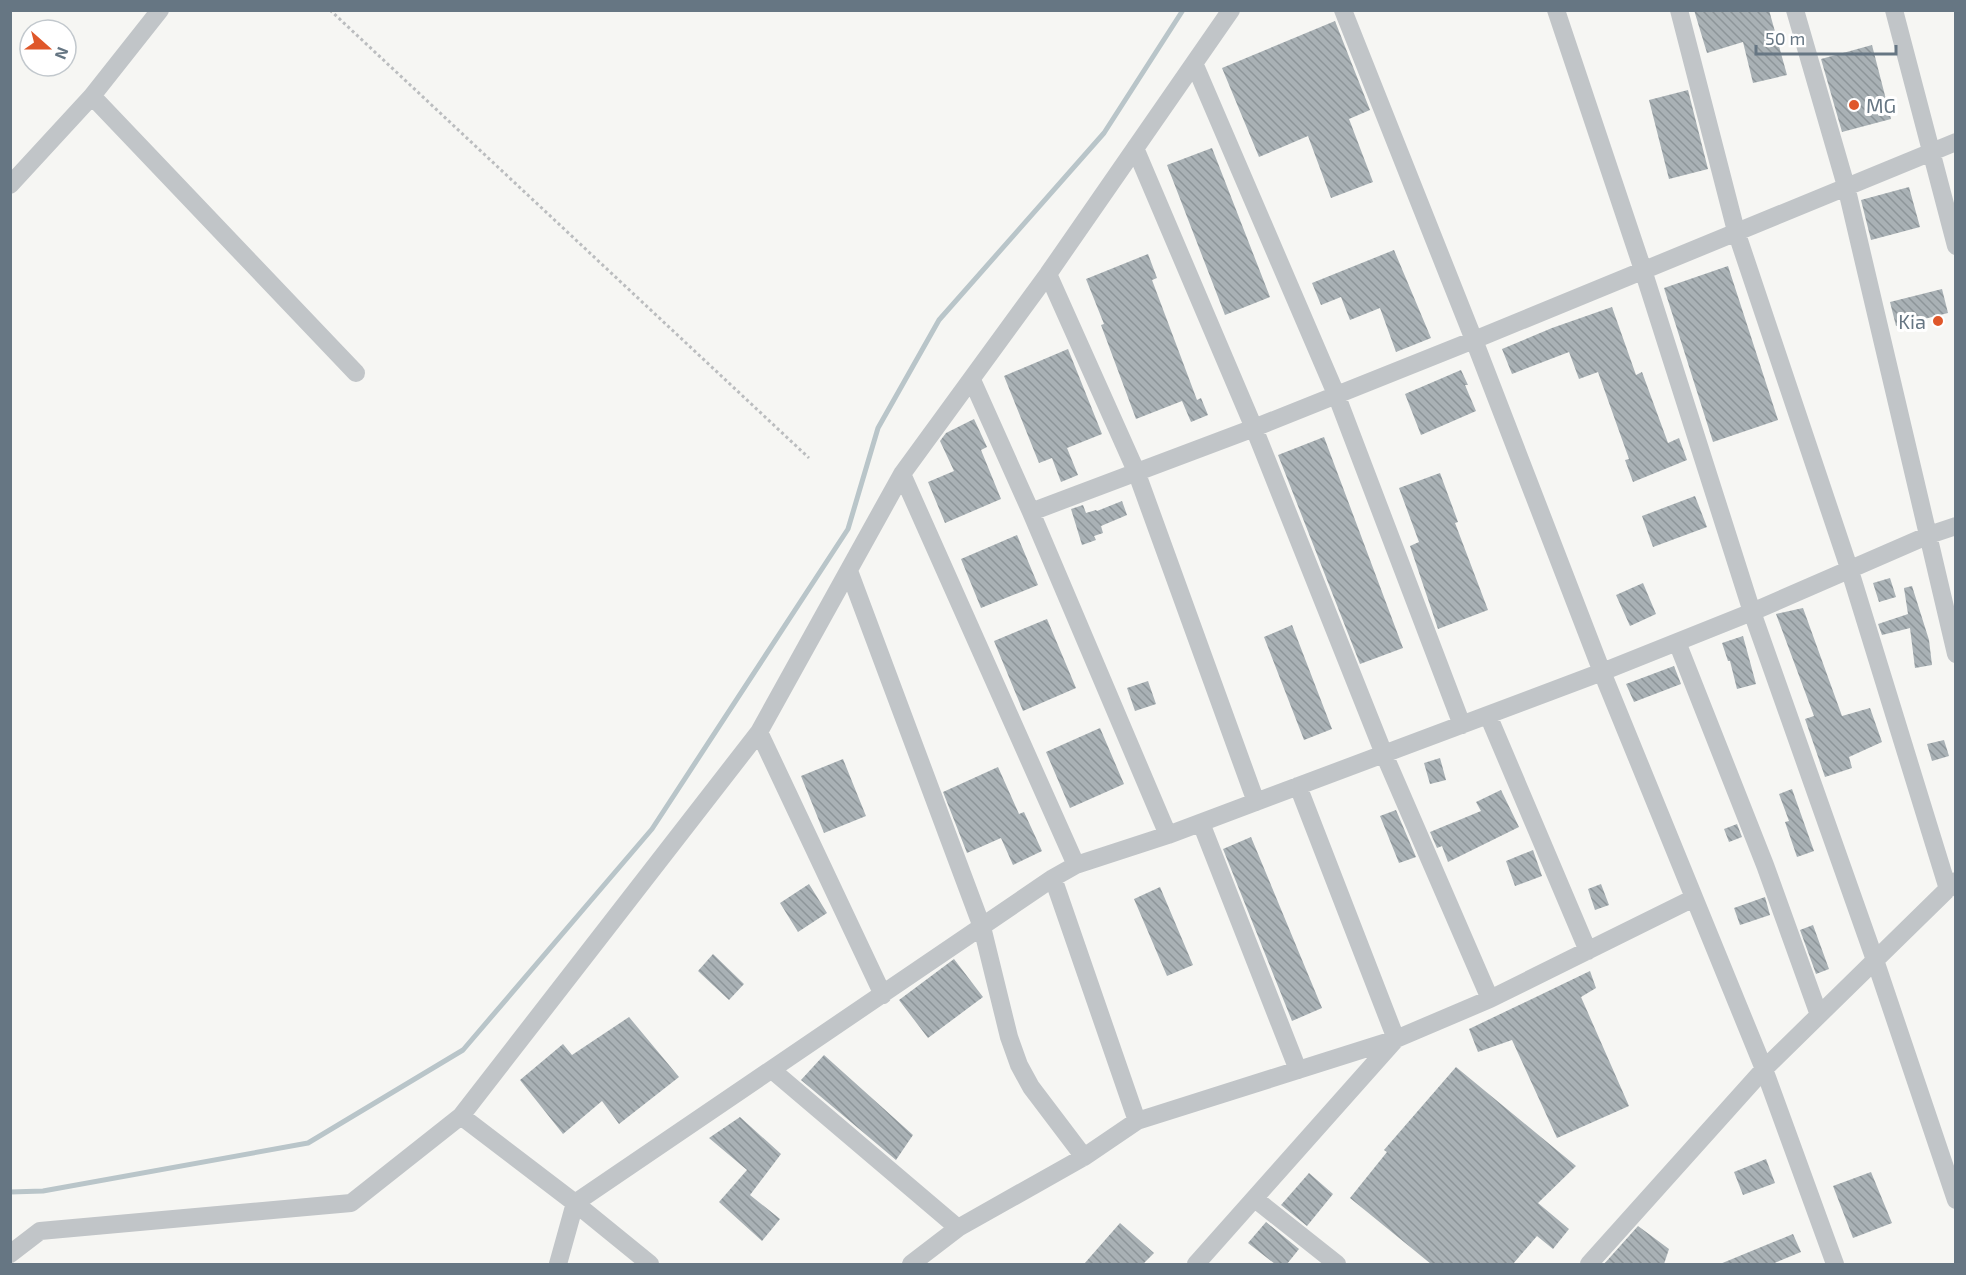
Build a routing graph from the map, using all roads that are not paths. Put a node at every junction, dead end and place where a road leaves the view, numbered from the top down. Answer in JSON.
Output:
{"nodes":[{"id":1,"x":160,"y":10,"type":"edge"},
{"id":2,"x":1231,"y":10,"type":"edge"},
{"id":3,"x":1556,"y":10,"type":"edge"},
{"id":4,"x":1679,"y":10,"type":"edge"},
{"id":5,"x":1795,"y":10,"type":"edge"},
{"id":6,"x":1894,"y":10,"type":"edge"},
{"id":7,"x":1349,"y":12,"type":"edge"},
{"id":8,"x":1194,"y":63,"type":"junction"},
{"id":9,"x":92,"y":96,"type":"junction"},
{"id":10,"x":1956,"y":142,"type":"edge"},
{"id":11,"x":1135,"y":148,"type":"junction"},
{"id":12,"x":1930,"y":153,"type":"junction"},
{"id":13,"x":10,"y":184,"type":"edge"},
{"id":14,"x":1846,"y":186,"type":"junction"},
{"id":15,"x":1737,"y":231,"type":"junction"},
{"id":16,"x":1956,"y":246,"type":"edge"},
{"id":17,"x":1643,"y":270,"type":"junction"},
{"id":18,"x":1048,"y":274,"type":"junction"},
{"id":19,"x":1474,"y":340,"type":"junction"},
{"id":20,"x":356,"y":373,"type":"dead end"},
{"id":21,"x":972,"y":380,"type":"junction"},
{"id":22,"x":1336,"y":394,"type":"junction"},
{"id":23,"x":1254,"y":428,"type":"junction"},
{"id":24,"x":1136,"y":471,"type":"junction"},
{"id":25,"x":902,"y":474,"type":"junction"},
{"id":26,"x":1031,"y":512,"type":"junction"},
{"id":27,"x":1956,"y":526,"type":"edge"},
{"id":28,"x":1929,"y":535,"type":"junction"},
{"id":29,"x":849,"y":571,"type":"junction"},
{"id":30,"x":1850,"y":571,"type":"junction"},
{"id":31,"x":1752,"y":612,"type":"junction"},
{"id":32,"x":1677,"y":642,"type":"junction"},
{"id":33,"x":1956,"y":654,"type":"edge"},
{"id":34,"x":1602,"y":672,"type":"junction"},
{"id":35,"x":1488,"y":716,"type":"junction"},
{"id":36,"x":1462,"y":725,"type":"junction"},
{"id":37,"x":759,"y":732,"type":"junction"},
{"id":38,"x":1384,"y":753,"type":"junction"},
{"id":39,"x":1298,"y":786,"type":"junction"},
{"id":40,"x":1256,"y":802,"type":"junction"},
{"id":41,"x":1201,"y":823,"type":"junction"},
{"id":42,"x":1168,"y":835,"type":"junction"},
{"id":43,"x":1076,"y":865,"type":"junction"},
{"id":44,"x":1053,"y":878,"type":"junction"},
{"id":45,"x":1952,"y":885,"type":"edge"},
{"id":46,"x":1694,"y":898,"type":"junction"},
{"id":47,"x":982,"y":927,"type":"junction"},
{"id":48,"x":1588,"y":951,"type":"junction"},
{"id":49,"x":1875,"y":960,"type":"junction"},
{"id":50,"x":883,"y":995,"type":"junction"},
{"id":51,"x":1490,"y":999,"type":"junction"},
{"id":52,"x":1819,"y":1015,"type":"junction"},
{"id":53,"x":1396,"y":1039,"type":"junction"},
{"id":54,"x":1764,"y":1069,"type":"junction"},
{"id":55,"x":772,"y":1070,"type":"junction"},
{"id":56,"x":1298,"y":1070,"type":"junction"},
{"id":57,"x":461,"y":1116,"type":"junction"},
{"id":58,"x":1137,"y":1121,"type":"junction"},
{"id":59,"x":1084,"y":1157,"type":"junction"},
{"id":60,"x":1255,"y":1199,"type":"junction"},
{"id":61,"x":1956,"y":1200,"type":"edge"},
{"id":62,"x":575,"y":1203,"type":"junction"},
{"id":63,"x":958,"y":1228,"type":"junction"},
{"id":64,"x":10,"y":1254,"type":"edge"},
{"id":65,"x":558,"y":1264,"type":"edge"},
{"id":66,"x":650,"y":1264,"type":"edge"},
{"id":67,"x":911,"y":1264,"type":"edge"},
{"id":68,"x":1196,"y":1264,"type":"edge"},
{"id":69,"x":1337,"y":1264,"type":"edge"},
{"id":70,"x":1589,"y":1264,"type":"edge"},
{"id":71,"x":1835,"y":1264,"type":"edge"}],
"edges":[{"from":1,"to":9,"type":"street"},
{"from":2,"to":8,"type":"street"},
{"from":3,"to":17,"type":"street"},
{"from":4,"to":15,"type":"street"},
{"from":5,"to":14,"type":"street"},
{"from":6,"to":12,"type":"street"},
{"from":7,"to":19,"type":"street"},
{"from":8,"to":11,"type":"street"},
{"from":8,"to":22,"type":"street"},
{"from":9,"to":13,"type":"street"},
{"from":9,"to":20,"type":"street"},
{"from":10,"to":12,"type":"street"},
{"from":11,"to":18,"type":"street"},
{"from":11,"to":23,"type":"street"},
{"from":12,"to":14,"type":"street"},
{"from":12,"to":16,"type":"street"},
{"from":14,"to":15,"type":"street"},
{"from":14,"to":28,"type":"street"},
{"from":15,"to":17,"type":"street"},
{"from":15,"to":30,"type":"street"},
{"from":17,"to":19,"type":"street"},
{"from":17,"to":31,"type":"street"},
{"from":18,"to":21,"type":"street"},
{"from":18,"to":24,"type":"street"},
{"from":19,"to":22,"type":"street"},
{"from":19,"to":34,"type":"street"},
{"from":21,"to":25,"type":"street"},
{"from":21,"to":26,"type":"street"},
{"from":22,"to":23,"type":"street"},
{"from":22,"to":36,"type":"street"},
{"from":23,"to":24,"type":"street"},
{"from":23,"to":38,"type":"street"},
{"from":24,"to":26,"type":"street"},
{"from":24,"to":40,"type":"street"},
{"from":25,"to":29,"type":"street"},
{"from":25,"to":43,"type":"street"},
{"from":26,"to":42,"type":"street"},
{"from":27,"to":28,"type":"street"},
{"from":28,"to":30,"type":"street"},
{"from":28,"to":33,"type":"street"},
{"from":29,"to":37,"type":"street"},
{"from":29,"to":47,"type":"street"},
{"from":30,"to":31,"type":"street"},
{"from":30,"to":45,"type":"street"},
{"from":31,"to":32,"type":"street"},
{"from":31,"to":49,"type":"street"},
{"from":32,"to":34,"type":"street"},
{"from":32,"to":52,"type":"street"},
{"from":34,"to":35,"type":"street"},
{"from":34,"to":46,"type":"street"},
{"from":35,"to":36,"type":"street"},
{"from":35,"to":48,"type":"street"},
{"from":36,"to":38,"type":"street"},
{"from":37,"to":50,"type":"street"},
{"from":37,"to":57,"type":"street"},
{"from":38,"to":39,"type":"street"},
{"from":38,"to":51,"type":"street"},
{"from":39,"to":40,"type":"street"},
{"from":39,"to":53,"type":"street"},
{"from":40,"to":41,"type":"street"},
{"from":41,"to":42,"type":"street"},
{"from":41,"to":56,"type":"street"},
{"from":42,"to":43,"type":"street"},
{"from":43,"to":44,"type":"street"},
{"from":44,"to":47,"type":"street"},
{"from":44,"to":58,"type":"street"},
{"from":45,"to":49,"type":"street"},
{"from":46,"to":48,"type":"street"},
{"from":46,"to":54,"type":"street"},
{"from":47,"to":50,"type":"street"},
{"from":47,"to":59,"type":"street"},
{"from":48,"to":51,"type":"street"},
{"from":49,"to":52,"type":"street"},
{"from":49,"to":61,"type":"street"},
{"from":50,"to":55,"type":"street"},
{"from":51,"to":53,"type":"street"},
{"from":52,"to":54,"type":"street"},
{"from":53,"to":56,"type":"street"},
{"from":53,"to":60,"type":"street"},
{"from":54,"to":70,"type":"street"},
{"from":54,"to":71,"type":"street"},
{"from":55,"to":62,"type":"street"},
{"from":55,"to":63,"type":"street"},
{"from":56,"to":58,"type":"street"},
{"from":57,"to":62,"type":"street"},
{"from":57,"to":64,"type":"street"},
{"from":58,"to":59,"type":"street"},
{"from":59,"to":63,"type":"street"},
{"from":60,"to":68,"type":"street"},
{"from":60,"to":69,"type":"street"},
{"from":62,"to":65,"type":"street"},
{"from":62,"to":66,"type":"street"},
{"from":63,"to":67,"type":"street"}]}
